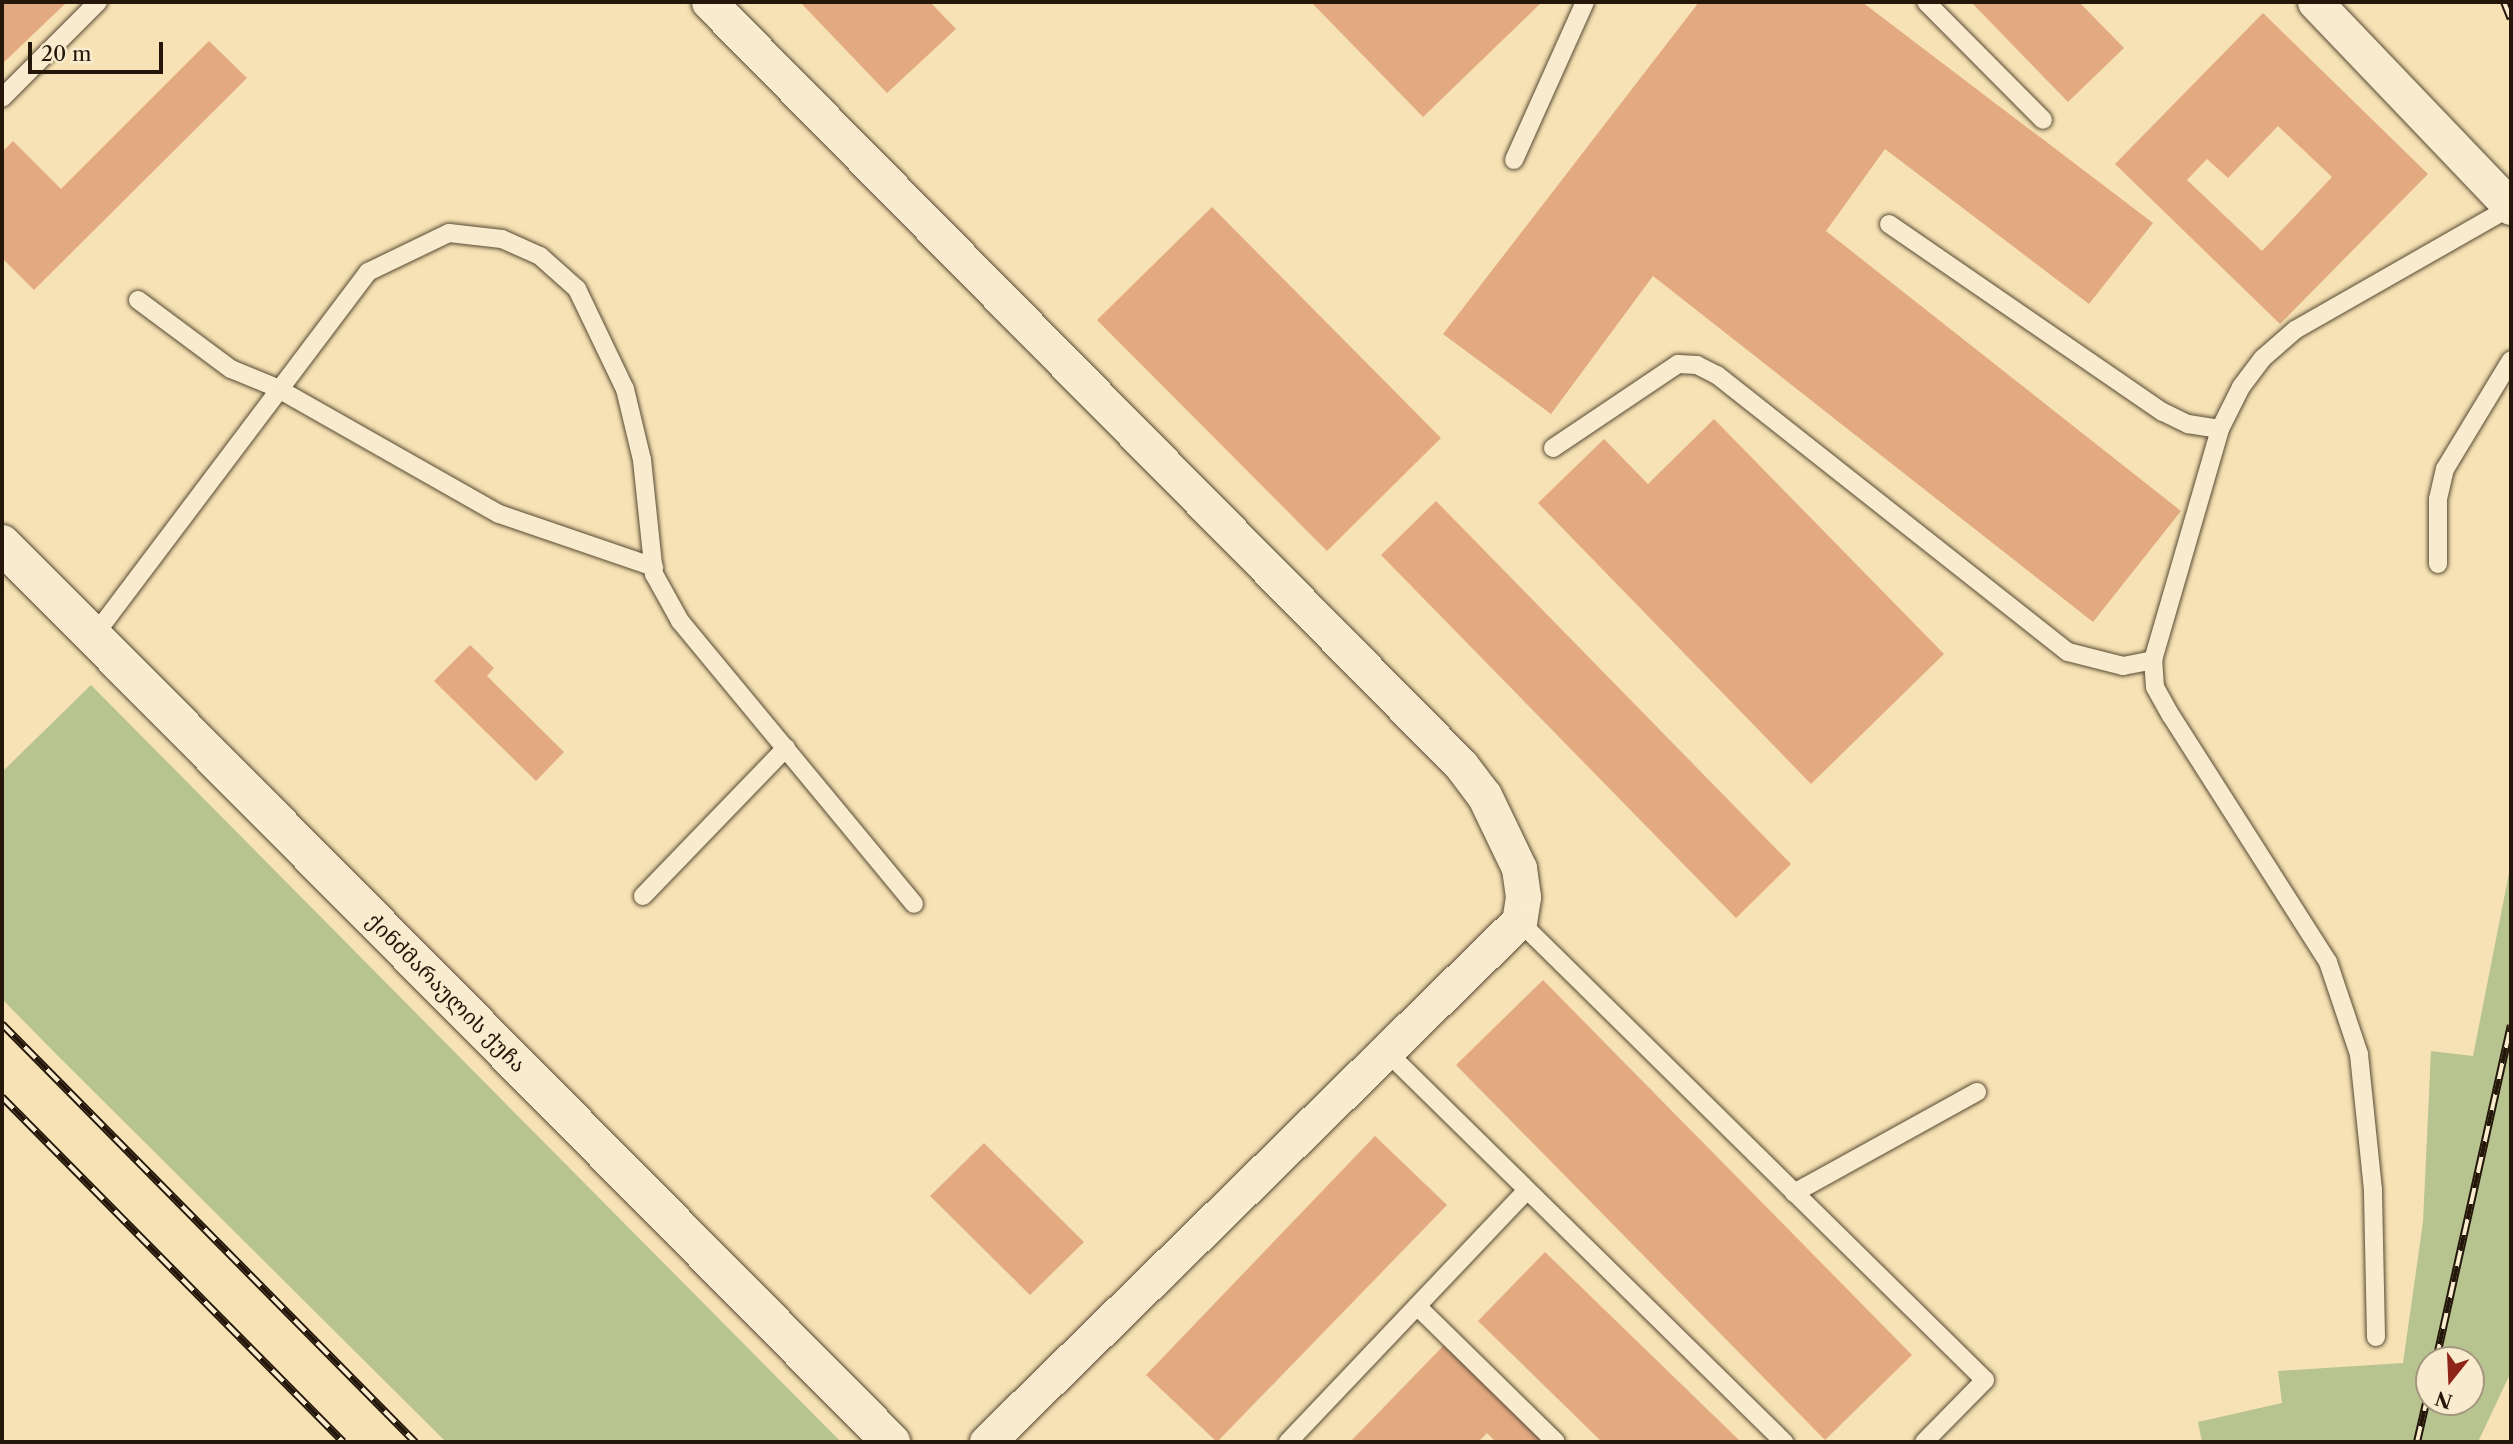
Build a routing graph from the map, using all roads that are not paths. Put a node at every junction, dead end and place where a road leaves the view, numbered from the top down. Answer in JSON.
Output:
{"nodes":[{"id":1,"x":98,"y":2,"type":"edge"},
{"id":2,"x":709,"y":2,"type":"edge"},
{"id":3,"x":1585,"y":2,"type":"edge"},
{"id":4,"x":1926,"y":2,"type":"edge"},
{"id":5,"x":2315,"y":2,"type":"edge"},
{"id":6,"x":2,"y":98,"type":"edge"},
{"id":7,"x":2043,"y":120,"type":"dead end"},
{"id":8,"x":1514,"y":160,"type":"dead end"},
{"id":9,"x":2511,"y":207,"type":"edge"},
{"id":10,"x":1889,"y":224,"type":"dead end"},
{"id":11,"x":138,"y":300,"type":"dead end"},
{"id":12,"x":2511,"y":360,"type":"edge"},
{"id":13,"x":277,"y":388,"type":"junction"},
{"id":14,"x":2220,"y":429,"type":"junction"},
{"id":15,"x":1553,"y":448,"type":"dead end"},
{"id":16,"x":2,"y":544,"type":"edge"},
{"id":17,"x":2438,"y":564,"type":"dead end"},
{"id":18,"x":654,"y":567,"type":"junction"},
{"id":19,"x":93,"y":637,"type":"junction"},
{"id":20,"x":2153,"y":660,"type":"junction"},
{"id":21,"x":786,"y":748,"type":"junction"},
{"id":22,"x":643,"y":896,"type":"dead end"},
{"id":23,"x":914,"y":904,"type":"dead end"},
{"id":24,"x":1519,"y":921,"type":"junction"},
{"id":25,"x":1387,"y":1052,"type":"junction"},
{"id":26,"x":1977,"y":1092,"type":"dead end"},
{"id":27,"x":1527,"y":1190,"type":"junction"},
{"id":28,"x":1794,"y":1193,"type":"junction"},
{"id":29,"x":1417,"y":1306,"type":"junction"},
{"id":30,"x":2376,"y":1337,"type":"dead end"},
{"id":31,"x":891,"y":1442,"type":"edge"},
{"id":32,"x":987,"y":1442,"type":"edge"},
{"id":33,"x":1288,"y":1442,"type":"edge"},
{"id":34,"x":1556,"y":1442,"type":"edge"},
{"id":35,"x":1784,"y":1442,"type":"edge"},
{"id":36,"x":1924,"y":1442,"type":"edge"}],
"edges":[{"from":1,"to":6,"type":"lane"},
{"from":2,"to":24,"type":"street"},
{"from":3,"to":8,"type":"lane"},
{"from":4,"to":7,"type":"lane"},
{"from":5,"to":9,"type":"street"},
{"from":9,"to":14,"type":"lane"},
{"from":10,"to":14,"type":"lane"},
{"from":11,"to":13,"type":"lane"},
{"from":12,"to":17,"type":"lane"},
{"from":13,"to":18,"type":"lane"},
{"from":13,"to":18,"type":"lane"},
{"from":13,"to":19,"type":"lane"},
{"from":14,"to":20,"type":"lane"},
{"from":15,"to":20,"type":"lane"},
{"from":16,"to":19,"type":"main road","name":"ქინძმარაულის ქუჩა"},
{"from":18,"to":21,"type":"lane"},
{"from":19,"to":31,"type":"main road","name":"ქინძმარაულის ქუჩა"},
{"from":20,"to":30,"type":"lane"},
{"from":21,"to":22,"type":"lane"},
{"from":21,"to":23,"type":"lane"},
{"from":24,"to":25,"type":"street"},
{"from":24,"to":28,"type":"lane"},
{"from":25,"to":27,"type":"lane"},
{"from":25,"to":32,"type":"street"},
{"from":26,"to":28,"type":"lane"},
{"from":27,"to":29,"type":"lane"},
{"from":27,"to":35,"type":"lane"},
{"from":28,"to":36,"type":"lane"},
{"from":29,"to":33,"type":"lane"},
{"from":29,"to":34,"type":"lane"}]}
